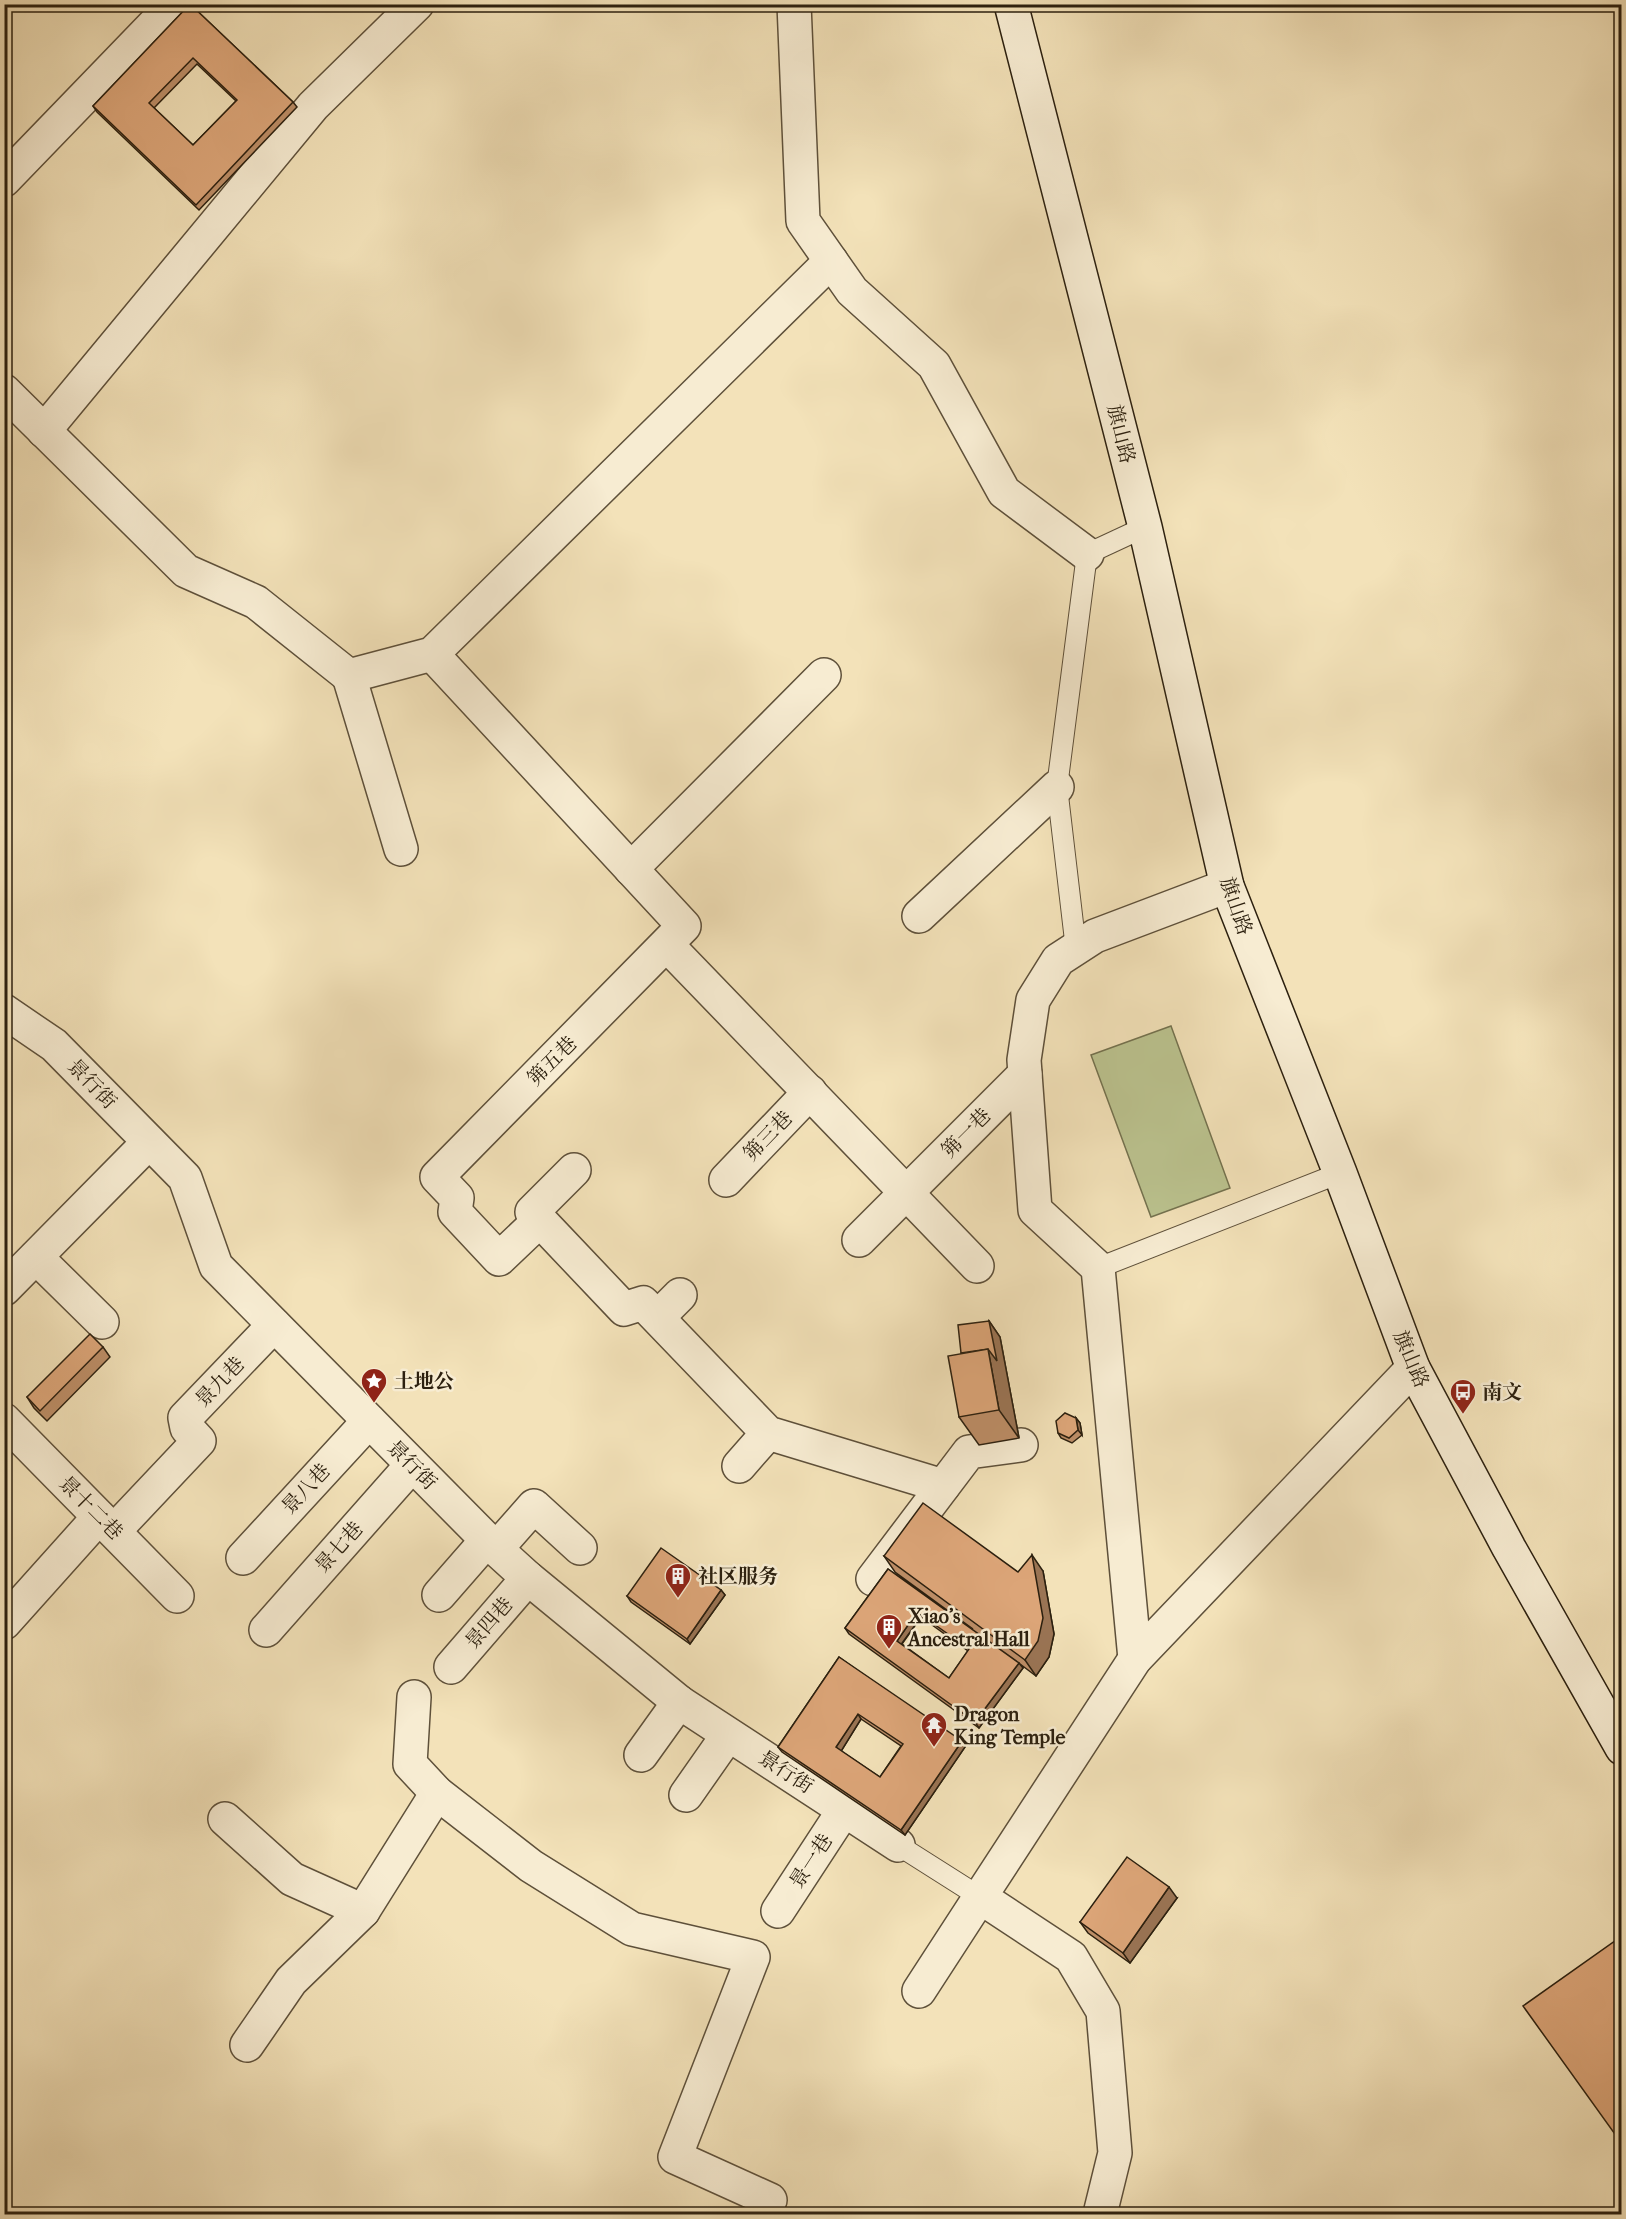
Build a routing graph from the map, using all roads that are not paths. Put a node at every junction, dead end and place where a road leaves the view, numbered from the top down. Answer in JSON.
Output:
{"nodes":[{"id":1,"x":174,"y":4,"type":"edge"},
{"id":2,"x":417,"y":4,"type":"edge"},
{"id":3,"x":794,"y":4,"type":"edge"},
{"id":4,"x":1011,"y":4,"type":"edge"},
{"id":5,"x":4,"y":180,"type":"edge"},
{"id":6,"x":831,"y":261,"type":"junction"},
{"id":7,"x":4,"y":392,"type":"edge"},
{"id":8,"x":44,"y":431,"type":"junction"},
{"id":9,"x":1145,"y":527,"type":"junction"},
{"id":10,"x":1087,"y":554,"type":"junction"},
{"id":11,"x":432,"y":654,"type":"junction"},
{"id":12,"x":824,"y":675,"type":"dead end"},
{"id":13,"x":349,"y":676,"type":"junction"},
{"id":14,"x":1057,"y":787,"type":"junction"},
{"id":15,"x":401,"y":849,"type":"dead end"},
{"id":16,"x":631,"y":869,"type":"junction"},
{"id":17,"x":1227,"y":886,"type":"junction"},
{"id":18,"x":920,"y":916,"type":"dead end"},
{"id":19,"x":667,"y":945,"type":"junction"},
{"id":20,"x":1076,"y":949,"type":"junction"},
{"id":21,"x":4,"y":1011,"type":"edge"},
{"id":22,"x":1025,"y":1074,"type":"junction"},
{"id":23,"x":810,"y":1092,"type":"junction"},
{"id":24,"x":149,"y":1142,"type":"junction"},
{"id":25,"x":574,"y":1170,"type":"dead end"},
{"id":26,"x":1340,"y":1173,"type":"junction"},
{"id":27,"x":726,"y":1180,"type":"dead end"},
{"id":28,"x":906,"y":1192,"type":"junction"},
{"id":29,"x":539,"y":1221,"type":"junction"},
{"id":30,"x":859,"y":1240,"type":"dead end"},
{"id":31,"x":36,"y":1257,"type":"junction"},
{"id":32,"x":977,"y":1266,"type":"dead end"},
{"id":33,"x":1098,"y":1268,"type":"junction"},
{"id":34,"x":4,"y":1289,"type":"edge"},
{"id":35,"x":102,"y":1322,"type":"dead end"},
{"id":36,"x":274,"y":1325,"type":"junction"},
{"id":37,"x":1413,"y":1368,"type":"junction"},
{"id":38,"x":4,"y":1420,"type":"edge"},
{"id":39,"x":369,"y":1421,"type":"junction"},
{"id":40,"x":768,"y":1433,"type":"junction"},
{"id":41,"x":1021,"y":1445,"type":"dead end"},
{"id":42,"x":412,"y":1465,"type":"junction"},
{"id":43,"x":739,"y":1466,"type":"dead end"},
{"id":44,"x":943,"y":1486,"type":"junction"},
{"id":45,"x":107,"y":1524,"type":"junction"},
{"id":46,"x":491,"y":1544,"type":"junction"},
{"id":47,"x":580,"y":1548,"type":"dead end"},
{"id":48,"x":243,"y":1558,"type":"dead end"},
{"id":49,"x":528,"y":1578,"type":"junction"},
{"id":50,"x":873,"y":1579,"type":"dead end"},
{"id":51,"x":439,"y":1595,"type":"dead end"},
{"id":52,"x":177,"y":1596,"type":"dead end"},
{"id":53,"x":4,"y":1623,"type":"edge"},
{"id":54,"x":266,"y":1630,"type":"dead end"},
{"id":55,"x":1135,"y":1659,"type":"junction"},
{"id":56,"x":451,"y":1667,"type":"dead end"},
{"id":57,"x":414,"y":1697,"type":"dead end"},
{"id":58,"x":679,"y":1702,"type":"junction"},
{"id":59,"x":728,"y":1735,"type":"junction"},
{"id":60,"x":1622,"y":1749,"type":"edge"},
{"id":61,"x":641,"y":1755,"type":"dead end"},
{"id":62,"x":437,"y":1793,"type":"junction"},
{"id":63,"x":686,"y":1795,"type":"dead end"},
{"id":64,"x":844,"y":1810,"type":"junction"},
{"id":65,"x":225,"y":1819,"type":"dead end"},
{"id":66,"x":898,"y":1845,"type":"joint"},
{"id":67,"x":980,"y":1897,"type":"junction"},
{"id":68,"x":363,"y":1911,"type":"junction"},
{"id":69,"x":778,"y":1911,"type":"dead end"},
{"id":70,"x":920,"y":1991,"type":"dead end"},
{"id":71,"x":247,"y":2045,"type":"dead end"},
{"id":72,"x":762,"y":2214,"type":"edge"},
{"id":73,"x":1100,"y":2214,"type":"edge"}],
"edges":[{"from":1,"to":5,"type":"street"},
{"from":2,"to":8,"type":"street"},
{"from":3,"to":6,"type":"street"},
{"from":4,"to":9,"type":"street","name":"旗山路"},
{"from":6,"to":10,"type":"street"},
{"from":6,"to":11,"type":"street"},
{"from":7,"to":8,"type":"street"},
{"from":8,"to":13,"type":"street"},
{"from":9,"to":10,"type":"lane"},
{"from":9,"to":17,"type":"street","name":"旗山路"},
{"from":10,"to":14,"type":"lane"},
{"from":11,"to":13,"type":"street"},
{"from":11,"to":16,"type":"street"},
{"from":12,"to":16,"type":"street"},
{"from":13,"to":15,"type":"street"},
{"from":14,"to":18,"type":"street"},
{"from":14,"to":20,"type":"lane"},
{"from":16,"to":19,"type":"street","name":"笰五巷"},
{"from":17,"to":20,"type":"street"},
{"from":17,"to":26,"type":"street","name":"旗山路"},
{"from":19,"to":23,"type":"street"},
{"from":19,"to":29,"type":"street","name":"笰五巷"},
{"from":20,"to":22,"type":"street"},
{"from":21,"to":24,"type":"street","name":"景行街"},
{"from":22,"to":28,"type":"street","name":"笰一巷"},
{"from":22,"to":33,"type":"street"},
{"from":23,"to":27,"type":"street","name":"笰三巷"},
{"from":23,"to":28,"type":"street"},
{"from":24,"to":31,"type":"street"},
{"from":24,"to":36,"type":"street","name":"景行街"},
{"from":25,"to":29,"type":"street"},
{"from":26,"to":33,"type":"lane"},
{"from":26,"to":37,"type":"street","name":"旗山路"},
{"from":28,"to":30,"type":"street","name":"笰一巷"},
{"from":28,"to":32,"type":"street"},
{"from":29,"to":40,"type":"street"},
{"from":31,"to":34,"type":"street"},
{"from":31,"to":35,"type":"street"},
{"from":33,"to":55,"type":"street"},
{"from":36,"to":39,"type":"street","name":"景行街"},
{"from":36,"to":45,"type":"street","name":"景九巷"},
{"from":37,"to":55,"type":"street"},
{"from":37,"to":60,"type":"street","name":"旗山路"},
{"from":38,"to":45,"type":"street","name":"景十二巷"},
{"from":39,"to":42,"type":"street","name":"景行街"},
{"from":39,"to":48,"type":"street","name":"景八巷"},
{"from":40,"to":43,"type":"street"},
{"from":40,"to":44,"type":"street"},
{"from":41,"to":44,"type":"street"},
{"from":42,"to":46,"type":"street","name":"景行街"},
{"from":42,"to":54,"type":"street","name":"景七巷"},
{"from":44,"to":50,"type":"street"},
{"from":45,"to":52,"type":"street","name":"景十二巷"},
{"from":45,"to":53,"type":"street","name":"景九巷"},
{"from":46,"to":47,"type":"street"},
{"from":46,"to":49,"type":"street","name":"景行街"},
{"from":46,"to":51,"type":"street"},
{"from":49,"to":56,"type":"street","name":"景四巷"},
{"from":49,"to":58,"type":"street","name":"景行街"},
{"from":55,"to":67,"type":"street"},
{"from":57,"to":62,"type":"street"},
{"from":58,"to":59,"type":"street","name":"景行街"},
{"from":58,"to":61,"type":"street"},
{"from":59,"to":63,"type":"street"},
{"from":59,"to":64,"type":"street","name":"景行街"},
{"from":62,"to":68,"type":"street"},
{"from":62,"to":72,"type":"street"},
{"from":64,"to":66,"type":"street","name":"景行街"},
{"from":64,"to":69,"type":"street","name":"景一巷"},
{"from":65,"to":68,"type":"street"},
{"from":66,"to":67,"type":"lane"},
{"from":67,"to":70,"type":"street"},
{"from":67,"to":73,"type":"street"},
{"from":68,"to":71,"type":"street"}]}
